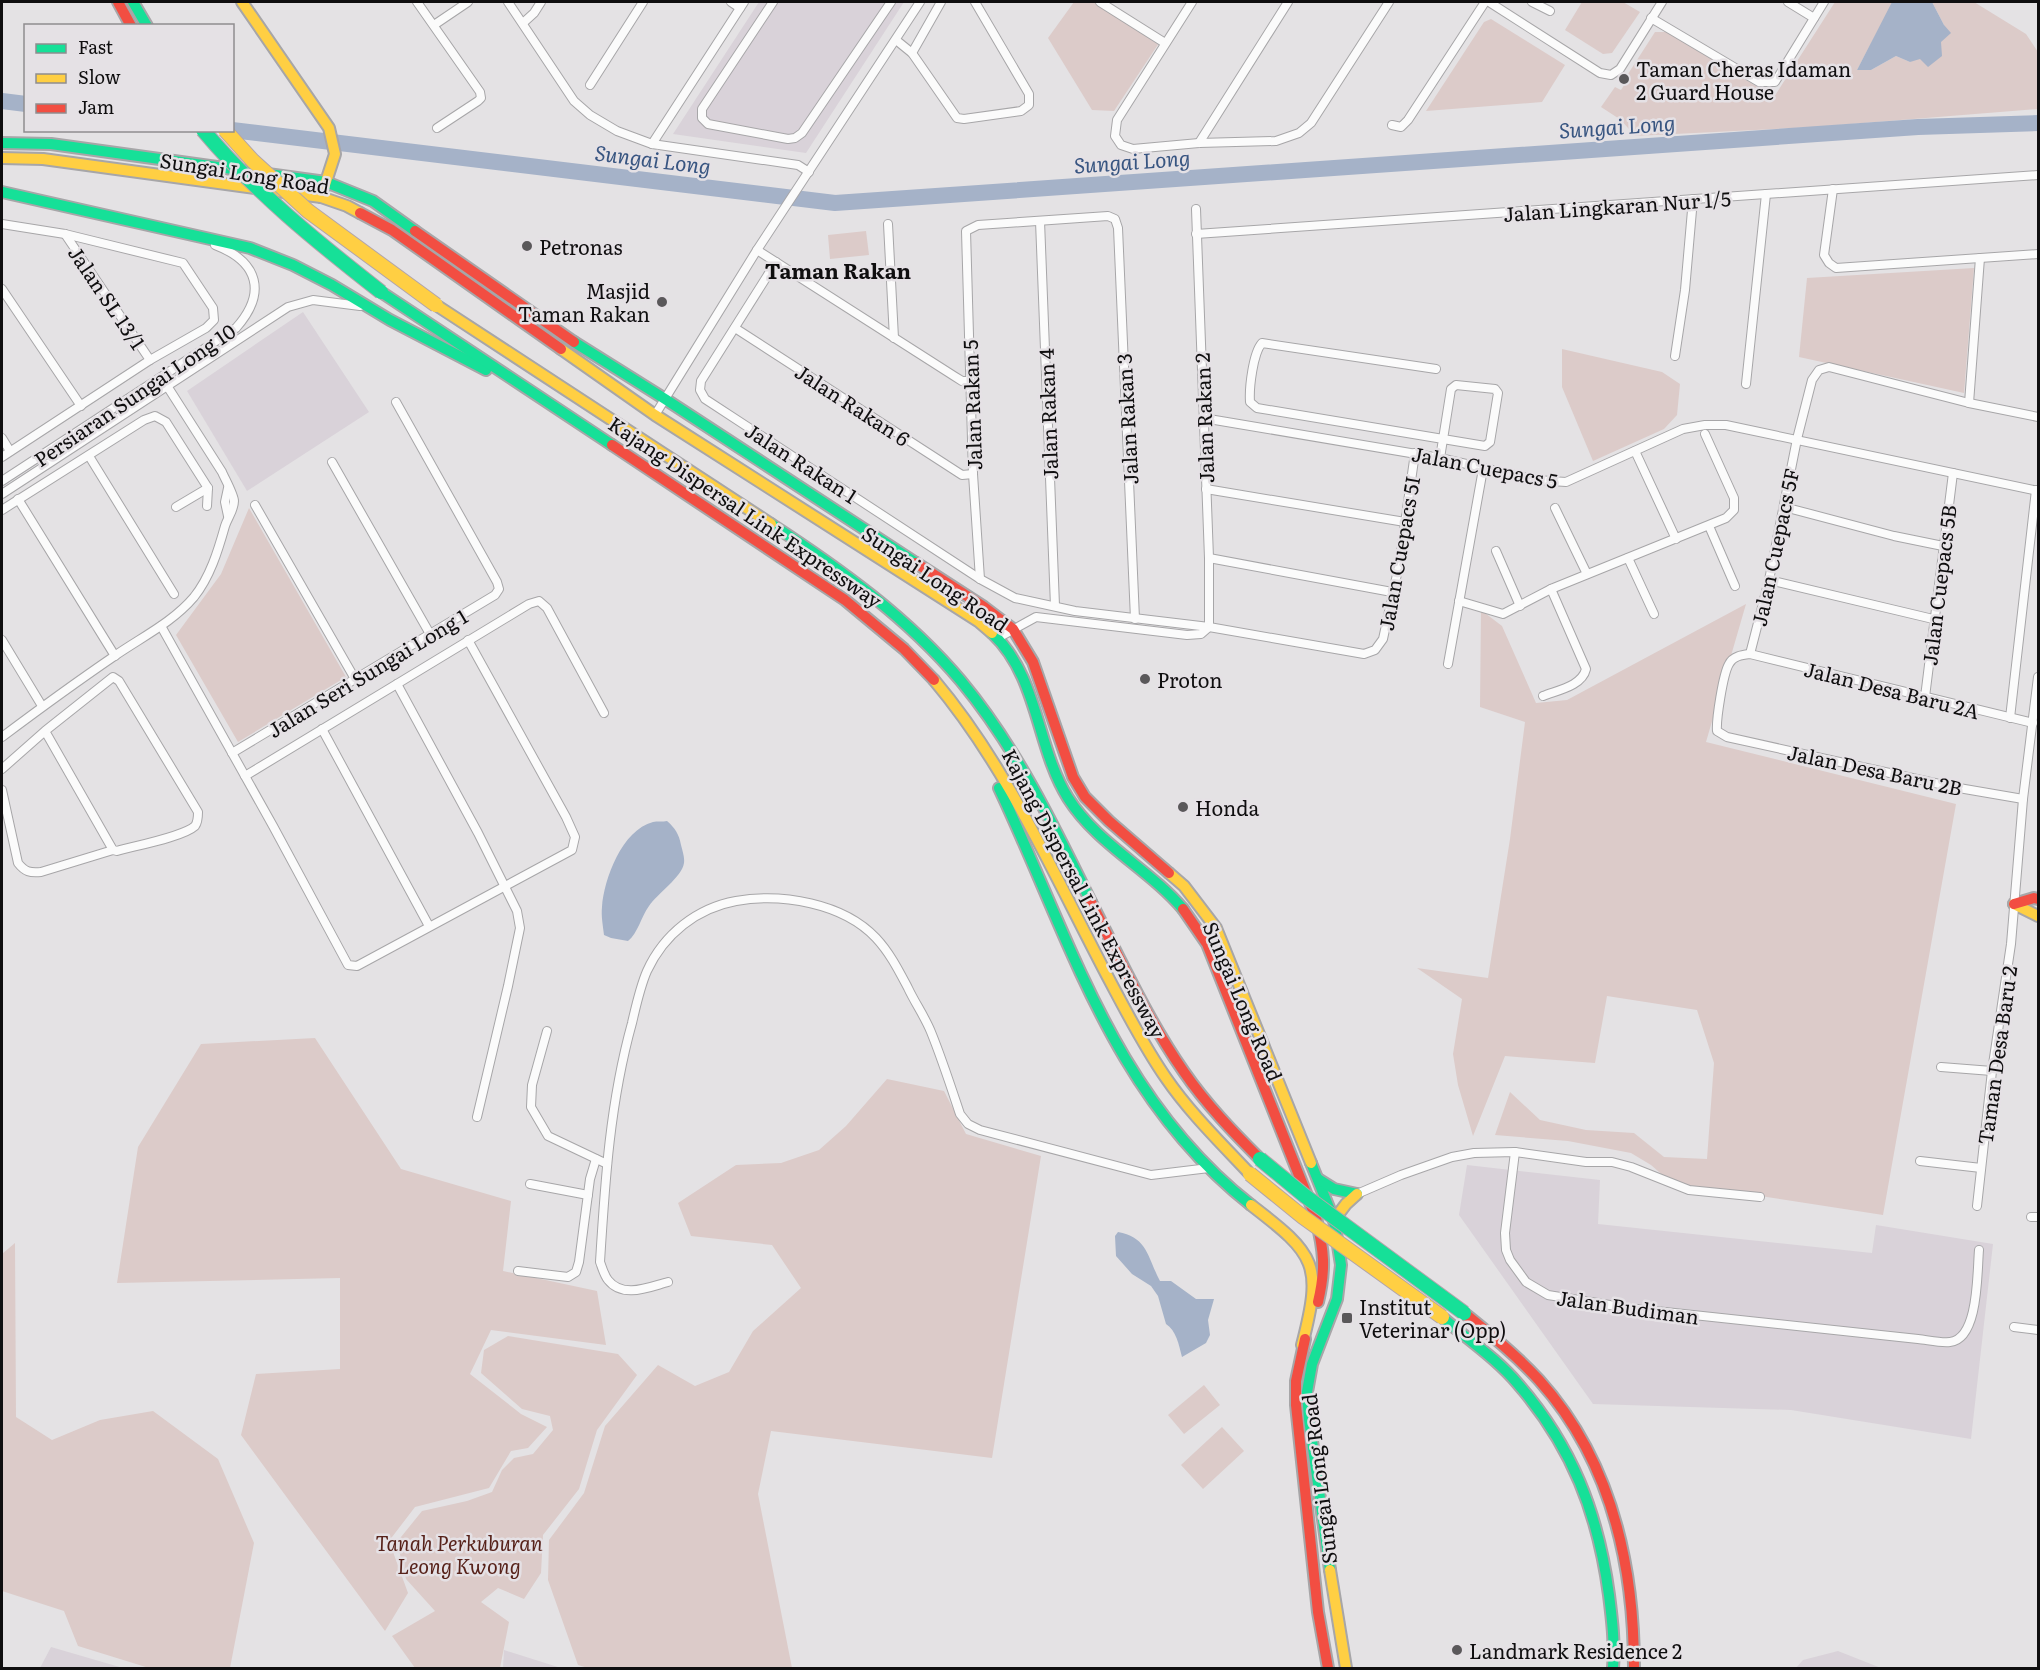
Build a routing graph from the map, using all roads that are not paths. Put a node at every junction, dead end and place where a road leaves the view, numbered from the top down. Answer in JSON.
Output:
{"nodes":[{"id":1,"x":118,"y":2,"type":"edge"},
{"id":2,"x":133,"y":2,"type":"edge"},
{"id":3,"x":242,"y":2,"type":"edge"},
{"id":4,"x":417,"y":2,"type":"edge"},
{"id":5,"x":468,"y":2,"type":"edge"},
{"id":6,"x":508,"y":2,"type":"edge"},
{"id":7,"x":541,"y":2,"type":"edge"},
{"id":8,"x":643,"y":2,"type":"edge"},
{"id":9,"x":731,"y":2,"type":"edge"},
{"id":10,"x":773,"y":2,"type":"edge"},
{"id":11,"x":891,"y":2,"type":"edge"},
{"id":12,"x":920,"y":2,"type":"edge"},
{"id":13,"x":941,"y":2,"type":"edge"},
{"id":14,"x":975,"y":2,"type":"edge"},
{"id":15,"x":1100,"y":2,"type":"edge"},
{"id":16,"x":1192,"y":2,"type":"edge"},
{"id":17,"x":1288,"y":2,"type":"edge"},
{"id":18,"x":1389,"y":2,"type":"edge"},
{"id":19,"x":1487,"y":2,"type":"edge"},
{"id":20,"x":1532,"y":2,"type":"edge"},
{"id":21,"x":1662,"y":2,"type":"edge"},
{"id":22,"x":1788,"y":2,"type":"edge"},
{"id":23,"x":1824,"y":2,"type":"edge"},
{"id":24,"x":742,"y":5,"type":"edge"},
{"id":25,"x":1550,"y":11,"type":"dead end"},
{"id":26,"x":1652,"y":18,"type":"junction"},
{"id":27,"x":1814,"y":18,"type":"junction"},
{"id":28,"x":523,"y":23,"type":"junction"},
{"id":29,"x":130,"y":24,"type":"edge"},
{"id":30,"x":146,"y":24,"type":"edge"},
{"id":31,"x":434,"y":25,"type":"junction"},
{"id":32,"x":896,"y":40,"type":"junction"},
{"id":33,"x":1165,"y":43,"type":"junction"},
{"id":34,"x":912,"y":53,"type":"junction"},
{"id":35,"x":590,"y":85,"type":"dead end"},
{"id":36,"x":1392,"y":125,"type":"dead end"},
{"id":37,"x":437,"y":128,"type":"dead end"},
{"id":38,"x":205,"y":132,"type":"edge"},
{"id":39,"x":227,"y":132,"type":"edge"},
{"id":40,"x":2,"y":143,"type":"edge"},
{"id":41,"x":1199,"y":143,"type":"junction"},
{"id":42,"x":652,"y":144,"type":"junction"},
{"id":43,"x":2,"y":158,"type":"edge"},
{"id":44,"x":809,"y":172,"type":"junction"},
{"id":45,"x":2038,"y":175,"type":"edge"},
{"id":46,"x":326,"y":182,"type":"junction"},
{"id":47,"x":1833,"y":189,"type":"junction"},
{"id":48,"x":2,"y":192,"type":"edge"},
{"id":49,"x":1766,"y":194,"type":"junction"},
{"id":50,"x":321,"y":197,"type":"junction"},
{"id":51,"x":1693,"y":199,"type":"junction"},
{"id":52,"x":1196,"y":209,"type":"dead end"},
{"id":53,"x":1040,"y":222,"type":"junction"},
{"id":54,"x":2,"y":224,"type":"edge"},
{"id":55,"x":888,"y":224,"type":"dead end"},
{"id":56,"x":181,"y":231,"type":"junction"},
{"id":57,"x":65,"y":234,"type":"junction"},
{"id":58,"x":1196,"y":234,"type":"junction"},
{"id":59,"x":757,"y":250,"type":"junction"},
{"id":60,"x":2038,"y":254,"type":"edge"},
{"id":61,"x":1980,"y":258,"type":"junction"},
{"id":62,"x":776,"y":262,"type":"junction"},
{"id":63,"x":2,"y":289,"type":"edge"},
{"id":64,"x":368,"y":307,"type":"junction"},
{"id":65,"x":735,"y":327,"type":"junction"},
{"id":66,"x":894,"y":338,"type":"junction"},
{"id":67,"x":1676,"y":356,"type":"dead end"},
{"id":68,"x":150,"y":360,"type":"junction"},
{"id":69,"x":1436,"y":369,"type":"dead end"},
{"id":70,"x":162,"y":378,"type":"junction"},
{"id":71,"x":970,"y":381,"type":"junction"},
{"id":72,"x":1746,"y":384,"type":"dead end"},
{"id":73,"x":168,"y":387,"type":"junction"},
{"id":74,"x":526,"y":388,"type":"junction"},
{"id":75,"x":665,"y":399,"type":"junction"},
{"id":76,"x":396,"y":402,"type":"dead end"},
{"id":77,"x":1969,"y":402,"type":"junction"},
{"id":78,"x":81,"y":406,"type":"junction"},
{"id":79,"x":655,"y":415,"type":"junction"},
{"id":80,"x":2038,"y":417,"type":"edge"},
{"id":81,"x":1203,"y":418,"type":"junction"},
{"id":82,"x":1705,"y":434,"type":"dead end"},
{"id":83,"x":2,"y":438,"type":"edge"},
{"id":84,"x":1442,"y":438,"type":"junction"},
{"id":85,"x":1797,"y":439,"type":"junction"},
{"id":86,"x":10,"y":451,"type":"junction"},
{"id":87,"x":1635,"y":451,"type":"junction"},
{"id":88,"x":1415,"y":453,"type":"junction"},
{"id":89,"x":89,"y":456,"type":"junction"},
{"id":90,"x":2,"y":457,"type":"edge"},
{"id":91,"x":1440,"y":458,"type":"junction"},
{"id":92,"x":332,"y":462,"type":"dead end"},
{"id":93,"x":1483,"y":469,"type":"junction"},
{"id":94,"x":1953,"y":472,"type":"junction"},
{"id":95,"x":973,"y":474,"type":"junction"},
{"id":96,"x":2,"y":481,"type":"edge"},
{"id":97,"x":208,"y":488,"type":"junction"},
{"id":98,"x":1206,"y":489,"type":"junction"},
{"id":99,"x":2037,"y":491,"type":"edge"},
{"id":100,"x":2,"y":494,"type":"edge"},
{"id":101,"x":18,"y":499,"type":"junction"},
{"id":102,"x":255,"y":505,"type":"dead end"},
{"id":103,"x":207,"y":506,"type":"dead end"},
{"id":104,"x":176,"y":507,"type":"dead end"},
{"id":105,"x":1784,"y":507,"type":"junction"},
{"id":106,"x":1555,"y":508,"type":"dead end"},
{"id":107,"x":2,"y":510,"type":"edge"},
{"id":108,"x":1405,"y":522,"type":"junction"},
{"id":109,"x":1709,"y":526,"type":"junction"},
{"id":110,"x":1676,"y":539,"type":"junction"},
{"id":111,"x":1943,"y":546,"type":"junction"},
{"id":112,"x":1496,"y":551,"type":"dead end"},
{"id":113,"x":1209,"y":558,"type":"junction"},
{"id":114,"x":1628,"y":558,"type":"junction"},
{"id":115,"x":1587,"y":574,"type":"junction"},
{"id":116,"x":980,"y":579,"type":"junction"},
{"id":117,"x":1769,"y":580,"type":"junction"},
{"id":118,"x":1735,"y":586,"type":"dead end"},
{"id":119,"x":1551,"y":589,"type":"junction"},
{"id":120,"x":1392,"y":592,"type":"junction"},
{"id":121,"x":174,"y":594,"type":"dead end"},
{"id":122,"x":1459,"y":601,"type":"junction"},
{"id":123,"x":1055,"y":606,"type":"junction"},
{"id":124,"x":1520,"y":606,"type":"junction"},
{"id":125,"x":1654,"y":614,"type":"dead end"},
{"id":126,"x":1135,"y":619,"type":"junction"},
{"id":127,"x":1934,"y":619,"type":"junction"},
{"id":128,"x":161,"y":626,"type":"junction"},
{"id":129,"x":1209,"y":627,"type":"junction"},
{"id":130,"x":1012,"y":629,"type":"junction"},
{"id":131,"x":430,"y":634,"type":"junction"},
{"id":132,"x":998,"y":638,"type":"junction"},
{"id":133,"x":2,"y":640,"type":"edge"},
{"id":134,"x":468,"y":640,"type":"junction"},
{"id":135,"x":1375,"y":650,"type":"joint"},
{"id":136,"x":1750,"y":654,"type":"junction"},
{"id":137,"x":115,"y":656,"type":"junction"},
{"id":138,"x":1448,"y":664,"type":"dead end"},
{"id":139,"x":2038,"y":677,"type":"edge"},
{"id":140,"x":355,"y":679,"type":"junction"},
{"id":141,"x":397,"y":684,"type":"junction"},
{"id":142,"x":1543,"y":696,"type":"dead end"},
{"id":143,"x":1925,"y":697,"type":"junction"},
{"id":144,"x":42,"y":706,"type":"junction"},
{"id":145,"x":604,"y":713,"type":"dead end"},
{"id":146,"x":2010,"y":718,"type":"junction"},
{"id":147,"x":2033,"y":723,"type":"junction"},
{"id":148,"x":970,"y":727,"type":"junction"},
{"id":149,"x":322,"y":729,"type":"junction"},
{"id":150,"x":45,"y":731,"type":"junction"},
{"id":151,"x":2,"y":737,"type":"edge"},
{"id":152,"x":232,"y":753,"type":"junction"},
{"id":153,"x":2,"y":769,"type":"edge"},
{"id":154,"x":245,"y":776,"type":"junction"},
{"id":155,"x":2,"y":790,"type":"edge"},
{"id":156,"x":2023,"y":799,"type":"junction"},
{"id":157,"x":113,"y":850,"type":"junction"},
{"id":158,"x":506,"y":886,"type":"junction"},
{"id":159,"x":2038,"y":899,"type":"edge"},
{"id":160,"x":2014,"y":904,"type":"junction"},
{"id":161,"x":2038,"y":916,"type":"edge"},
{"id":162,"x":429,"y":926,"type":"junction"},
{"id":163,"x":547,"y":1031,"type":"dead end"},
{"id":164,"x":1941,"y":1067,"type":"dead end"},
{"id":165,"x":1992,"y":1071,"type":"junction"},
{"id":166,"x":477,"y":1117,"type":"dead end"},
{"id":167,"x":1515,"y":1152,"type":"junction"},
{"id":168,"x":596,"y":1159,"type":"junction"},
{"id":169,"x":1920,"y":1161,"type":"dead end"},
{"id":170,"x":607,"y":1164,"type":"junction"},
{"id":171,"x":1981,"y":1167,"type":"junction"},
{"id":172,"x":1211,"y":1168,"type":"junction"},
{"id":173,"x":1318,"y":1179,"type":"junction"},
{"id":174,"x":530,"y":1184,"type":"dead end"},
{"id":175,"x":1357,"y":1194,"type":"junction"},
{"id":176,"x":588,"y":1195,"type":"junction"},
{"id":177,"x":1760,"y":1197,"type":"dead end"},
{"id":178,"x":1977,"y":1206,"type":"dead end"},
{"id":179,"x":1335,"y":1220,"type":"junction"},
{"id":180,"x":1979,"y":1250,"type":"dead end"},
{"id":181,"x":518,"y":1270,"type":"dead end"},
{"id":182,"x":668,"y":1282,"type":"dead end"},
{"id":183,"x":2014,"y":1327,"type":"dead end"},
{"id":184,"x":2038,"y":1330,"type":"edge"},
{"id":185,"x":1302,"y":1345,"type":"junction"},
{"id":186,"x":1328,"y":1668,"type":"edge"},
{"id":187,"x":1346,"y":1668,"type":"edge"},
{"id":188,"x":1613,"y":1668,"type":"edge"},
{"id":189,"x":1634,"y":1668,"type":"edge"}],
"edges":[{"from":1,"to":29,"type":"main road"},
{"from":2,"to":30,"type":"main road"},
{"from":3,"to":46,"type":"main road"},
{"from":4,"to":31,"type":"street"},
{"from":5,"to":31,"type":"street"},
{"from":6,"to":28,"type":"street"},
{"from":7,"to":28,"type":"street"},
{"from":8,"to":35,"type":"street"},
{"from":9,"to":24,"type":"street"},
{"from":10,"to":11,"type":"street"},
{"from":12,"to":32,"type":"street"},
{"from":13,"to":34,"type":"street"},
{"from":14,"to":34,"type":"street"},
{"from":15,"to":33,"type":"street"},
{"from":16,"to":33,"type":"street"},
{"from":17,"to":41,"type":"street"},
{"from":18,"to":41,"type":"street"},
{"from":19,"to":26,"type":"street"},
{"from":19,"to":36,"type":"street"},
{"from":20,"to":25,"type":"street"},
{"from":21,"to":26,"type":"street"},
{"from":22,"to":27,"type":"street"},
{"from":23,"to":27,"type":"street"},
{"from":24,"to":42,"type":"street"},
{"from":26,"to":27,"type":"street"},
{"from":28,"to":42,"type":"street"},
{"from":31,"to":37,"type":"street"},
{"from":32,"to":34,"type":"street"},
{"from":32,"to":44,"type":"street"},
{"from":33,"to":41,"type":"street"},
{"from":38,"to":74,"type":"main road","name":"Kajang Dispersal Link Expressway","bridge":true},
{"from":39,"to":189,"type":"main road","name":"Kajang Dispersal Link Expressway","bridge":true},
{"from":40,"to":46,"type":"main road","name":"Sungai Long Road"},
{"from":42,"to":44,"type":"street"},
{"from":43,"to":50,"type":"main road","name":"Sungai Long Road"},
{"from":44,"to":59,"type":"street"},
{"from":45,"to":47,"type":"street","name":"Jalan Lingkaran Nur 1/5"},
{"from":46,"to":50,"type":"main road"},
{"from":46,"to":75,"type":"main road","name":"Sungai Long Road"},
{"from":47,"to":49,"type":"street","name":"Jalan Lingkaran Nur 1/5"},
{"from":47,"to":61,"type":"street"},
{"from":48,"to":56,"type":"main road"},
{"from":49,"to":51,"type":"street","name":"Jalan Lingkaran Nur 1/5"},
{"from":49,"to":72,"type":"street"},
{"from":50,"to":79,"type":"main road","name":"Sungai Long Road"},
{"from":51,"to":58,"type":"street","name":"Jalan Lingkaran Nur 1/5"},
{"from":51,"to":67,"type":"street"},
{"from":52,"to":58,"type":"street","name":"Jalan Rakan 2"},
{"from":53,"to":71,"type":"street","name":"Jalan Rakan 5"},
{"from":53,"to":123,"type":"street","name":"Jalan Rakan 4"},
{"from":53,"to":126,"type":"street","name":"Jalan Rakan 3"},
{"from":54,"to":57,"type":"street"},
{"from":55,"to":66,"type":"street"},
{"from":56,"to":64,"type":"main road"},
{"from":56,"to":70,"type":"street","name":"Persiaran Sungai Long 10"},
{"from":57,"to":68,"type":"street","name":"Jalan SL 13/1"},
{"from":57,"to":68,"type":"street"},
{"from":58,"to":81,"type":"street","name":"Jalan Rakan 2"},
{"from":59,"to":62,"type":"street"},
{"from":59,"to":75,"type":"street"},
{"from":60,"to":61,"type":"street"},
{"from":61,"to":77,"type":"street"},
{"from":62,"to":65,"type":"street"},
{"from":62,"to":66,"type":"street"},
{"from":63,"to":78,"type":"street"},
{"from":64,"to":73,"type":"street","name":"Persiaran Sungai Long 10"},
{"from":64,"to":74,"type":"main road"},
{"from":65,"to":95,"type":"street","name":"Jalan Rakan 6"},
{"from":65,"to":116,"type":"street","name":"Jalan Rakan 1"},
{"from":66,"to":71,"type":"street"},
{"from":68,"to":78,"type":"street"},
{"from":69,"to":84,"type":"street"},
{"from":70,"to":73,"type":"street"},
{"from":70,"to":96,"type":"street","name":"Persiaran Sungai Long 10"},
{"from":71,"to":95,"type":"street","name":"Jalan Rakan 5"},
{"from":73,"to":100,"type":"street","name":"Persiaran Sungai Long 10"},
{"from":73,"to":128,"type":"street"},
{"from":74,"to":148,"type":"main road","name":"Kajang Dispersal Link Expressway"},
{"from":75,"to":79,"type":"street"},
{"from":75,"to":130,"type":"main road","name":"Sungai Long Road"},
{"from":76,"to":131,"type":"street","name":"Jalan Seri Sungai Long 1"},
{"from":77,"to":80,"type":"street"},
{"from":77,"to":85,"type":"street","name":"Jalan Cuepacs 5F"},
{"from":78,"to":86,"type":"street"},
{"from":79,"to":132,"type":"main road","name":"Sungai Long Road"},
{"from":81,"to":88,"type":"street","name":"Jalan Cuepacs 5"},
{"from":81,"to":98,"type":"street","name":"Jalan Rakan 2"},
{"from":82,"to":109,"type":"street"},
{"from":83,"to":86,"type":"street"},
{"from":84,"to":84,"type":"street"},
{"from":84,"to":91,"type":"street"},
{"from":85,"to":87,"type":"street","name":"Jalan Cuepacs 5"},
{"from":85,"to":94,"type":"street","name":"Jalan Cuepacs 5"},
{"from":85,"to":105,"type":"street","name":"Jalan Cuepacs 5F"},
{"from":86,"to":90,"type":"street"},
{"from":87,"to":93,"type":"street","name":"Jalan Cuepacs 5"},
{"from":87,"to":110,"type":"street"},
{"from":88,"to":91,"type":"street","name":"Jalan Cuepacs 5"},
{"from":88,"to":108,"type":"street","name":"Jalan Cuepacs 5I"},
{"from":89,"to":97,"type":"street"},
{"from":89,"to":101,"type":"street"},
{"from":89,"to":121,"type":"street"},
{"from":91,"to":93,"type":"street","name":"Jalan Cuepacs 5"},
{"from":92,"to":131,"type":"street"},
{"from":93,"to":122,"type":"street"},
{"from":94,"to":99,"type":"street","name":"Jalan Cuepacs 5"},
{"from":94,"to":111,"type":"street","name":"Jalan Cuepacs 5B"},
{"from":95,"to":116,"type":"street","name":"Jalan Rakan 5"},
{"from":97,"to":103,"type":"street"},
{"from":97,"to":104,"type":"street"},
{"from":98,"to":108,"type":"street"},
{"from":98,"to":113,"type":"street","name":"Jalan Rakan 2"},
{"from":99,"to":146,"type":"street"},
{"from":101,"to":107,"type":"street"},
{"from":101,"to":137,"type":"street"},
{"from":102,"to":140,"type":"street"},
{"from":105,"to":111,"type":"street"},
{"from":105,"to":117,"type":"street","name":"Jalan Cuepacs 5F"},
{"from":106,"to":115,"type":"street"},
{"from":108,"to":120,"type":"street","name":"Jalan Cuepacs 5I"},
{"from":109,"to":110,"type":"street"},
{"from":109,"to":118,"type":"street"},
{"from":110,"to":114,"type":"street"},
{"from":111,"to":127,"type":"street","name":"Jalan Cuepacs 5B"},
{"from":112,"to":124,"type":"street"},
{"from":113,"to":120,"type":"street"},
{"from":113,"to":129,"type":"street","name":"Jalan Rakan 2"},
{"from":114,"to":115,"type":"street"},
{"from":114,"to":125,"type":"street"},
{"from":115,"to":119,"type":"street"},
{"from":116,"to":123,"type":"street","name":"Jalan Rakan 1"},
{"from":117,"to":127,"type":"street"},
{"from":117,"to":136,"type":"street","name":"Jalan Cuepacs 5F"},
{"from":119,"to":124,"type":"street"},
{"from":119,"to":142,"type":"street"},
{"from":120,"to":135,"type":"street","name":"Jalan Cuepacs 5I"},
{"from":122,"to":124,"type":"street"},
{"from":122,"to":138,"type":"street"},
{"from":123,"to":126,"type":"street","name":"Jalan Rakan 1"},
{"from":126,"to":129,"type":"street","name":"Jalan Rakan 1"},
{"from":127,"to":143,"type":"street","name":"Jalan Cuepacs 5B"},
{"from":128,"to":137,"type":"street"},
{"from":128,"to":152,"type":"street"},
{"from":129,"to":130,"type":"street"},
{"from":129,"to":135,"type":"street","name":"Jalan Rakan 1"},
{"from":130,"to":132,"type":"street"},
{"from":130,"to":173,"type":"main road","name":"Sungai Long Road"},
{"from":131,"to":140,"type":"street","name":"Jalan Seri Sungai Long 1"},
{"from":132,"to":185,"type":"main road","name":"Sungai Long Road"},
{"from":133,"to":144,"type":"street"},
{"from":134,"to":141,"type":"street"},
{"from":134,"to":145,"type":"street"},
{"from":134,"to":158,"type":"street"},
{"from":136,"to":143,"type":"street","name":"Jalan Desa Baru 2A"},
{"from":136,"to":156,"type":"street","name":"Jalan Desa Baru 2B"},
{"from":137,"to":144,"type":"street"},
{"from":139,"to":147,"type":"street","name":"Taman Desa Baru 2"},
{"from":140,"to":152,"type":"street","name":"Jalan Seri Sungai Long 1"},
{"from":141,"to":149,"type":"street"},
{"from":141,"to":158,"type":"street"},
{"from":143,"to":146,"type":"street","name":"Jalan Desa Baru 2A"},
{"from":144,"to":151,"type":"street"},
{"from":146,"to":147,"type":"street","name":"Jalan Desa Baru 2A"},
{"from":147,"to":156,"type":"street","name":"Taman Desa Baru 2"},
{"from":148,"to":172,"type":"main road"},
{"from":148,"to":188,"type":"main road","name":"Kajang Dispersal Link Expressway","bridge":true},
{"from":149,"to":154,"type":"street"},
{"from":149,"to":162,"type":"street"},
{"from":150,"to":153,"type":"street"},
{"from":150,"to":157,"type":"street"},
{"from":150,"to":157,"type":"street"},
{"from":152,"to":154,"type":"street"},
{"from":154,"to":162,"type":"street"},
{"from":155,"to":157,"type":"street"},
{"from":156,"to":160,"type":"street","name":"Taman Desa Baru 2"},
{"from":158,"to":162,"type":"street"},
{"from":158,"to":166,"type":"street"},
{"from":159,"to":160,"type":"main road"},
{"from":160,"to":161,"type":"main road"},
{"from":160,"to":165,"type":"street","name":"Taman Desa Baru 2"},
{"from":163,"to":168,"type":"street"},
{"from":164,"to":165,"type":"street"},
{"from":165,"to":171,"type":"street","name":"Taman Desa Baru 2"},
{"from":167,"to":175,"type":"street"},
{"from":167,"to":177,"type":"street"},
{"from":167,"to":180,"type":"street","name":"Jalan Budiman"},
{"from":168,"to":170,"type":"street"},
{"from":168,"to":176,"type":"street"},
{"from":169,"to":171,"type":"street"},
{"from":170,"to":172,"type":"street"},
{"from":170,"to":182,"type":"street"},
{"from":171,"to":178,"type":"street","name":"Taman Desa Baru 2"},
{"from":172,"to":185,"type":"main road"},
{"from":173,"to":175,"type":"main road"},
{"from":173,"to":179,"type":"main road","name":"Sungai Long Road"},
{"from":174,"to":176,"type":"street"},
{"from":175,"to":179,"type":"main road"},
{"from":176,"to":181,"type":"street"},
{"from":179,"to":187,"type":"main road","name":"Sungai Long Road"},
{"from":183,"to":184,"type":"street"},
{"from":185,"to":186,"type":"main road","name":"Sungai Long Road"}]}
